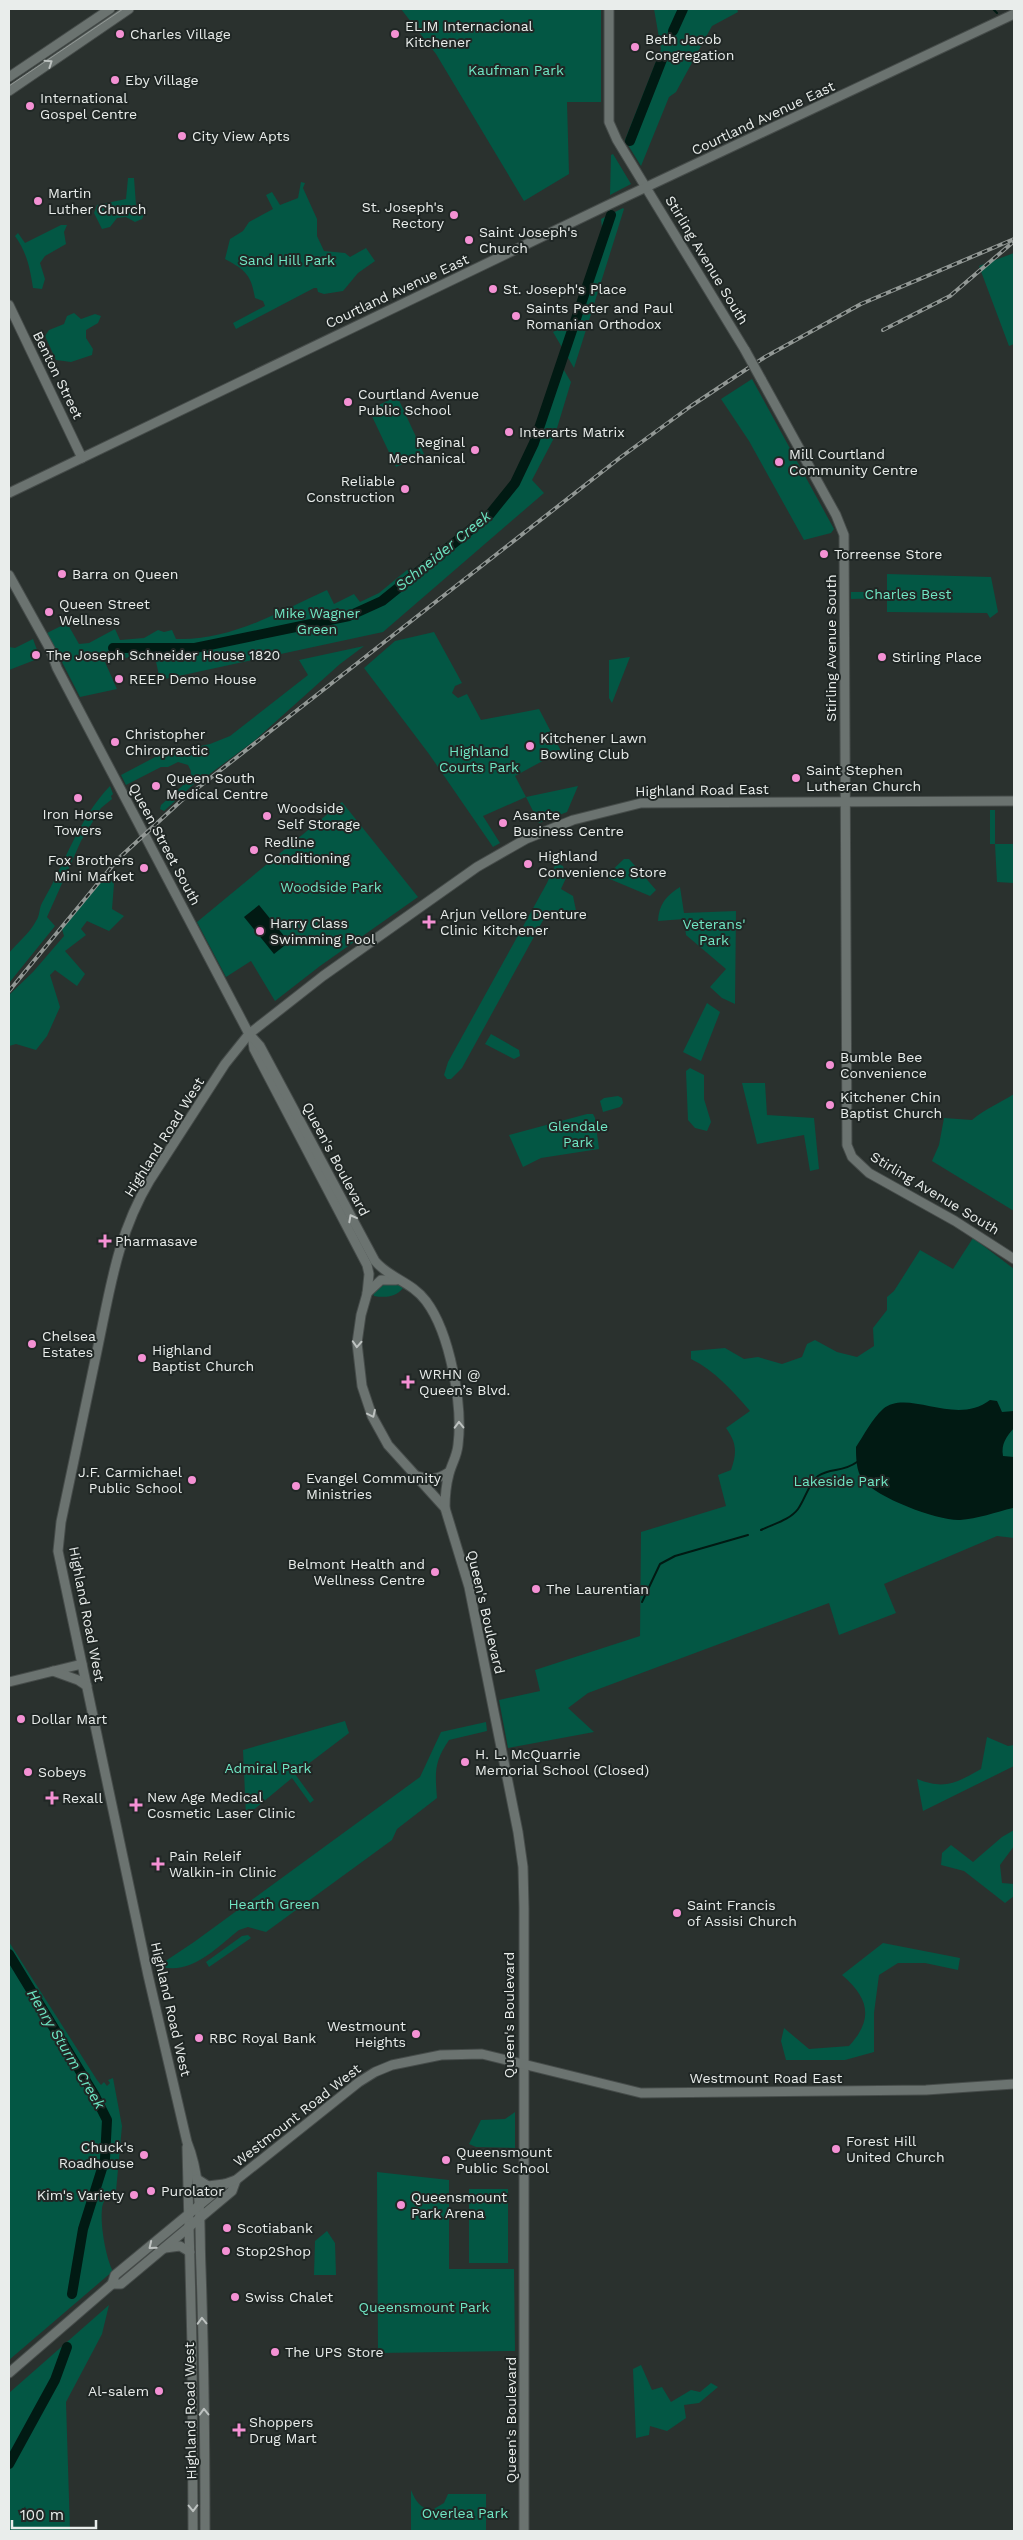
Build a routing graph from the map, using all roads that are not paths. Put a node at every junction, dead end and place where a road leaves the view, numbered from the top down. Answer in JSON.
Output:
{"nodes":[{"id":1,"x":110,"y":9,"type":"edge"},
{"id":2,"x":129,"y":9,"type":"edge"},
{"id":3,"x":609,"y":9,"type":"edge"},
{"id":4,"x":1014,"y":14,"type":"edge"},
{"id":5,"x":9,"y":77,"type":"edge"},
{"id":6,"x":9,"y":91,"type":"edge"},
{"id":7,"x":647,"y":187,"type":"junction"},
{"id":8,"x":9,"y":305,"type":"edge"},
{"id":9,"x":82,"y":458,"type":"junction"},
{"id":10,"x":9,"y":493,"type":"edge"},
{"id":11,"x":9,"y":575,"type":"edge"},
{"id":12,"x":1014,"y":801,"type":"edge"},
{"id":13,"x":845,"y":803,"type":"junction"},
{"id":14,"x":251,"y":1038,"type":"junction"},
{"id":15,"x":1014,"y":1259,"type":"edge"},
{"id":16,"x":402,"y":1281,"type":"junction"},
{"id":17,"x":367,"y":1294,"type":"junction"},
{"id":18,"x":450,"y":1472,"type":"junction"},
{"id":19,"x":416,"y":1475,"type":"junction"},
{"id":20,"x":445,"y":1508,"type":"junction"},
{"id":21,"x":82,"y":1664,"type":"junction"},
{"id":22,"x":53,"y":1671,"type":"junction"},
{"id":23,"x":9,"y":1682,"type":"edge"},
{"id":24,"x":87,"y":1686,"type":"junction"},
{"id":25,"x":522,"y":2064,"type":"junction"},
{"id":26,"x":1014,"y":2084,"type":"edge"},
{"id":27,"x":187,"y":2142,"type":"junction"},
{"id":28,"x":197,"y":2179,"type":"junction"},
{"id":29,"x":236,"y":2180,"type":"junction"},
{"id":30,"x":225,"y":2184,"type":"junction"},
{"id":31,"x":199,"y":2206,"type":"junction"},
{"id":32,"x":190,"y":2215,"type":"junction"},
{"id":33,"x":199,"y":2218,"type":"junction"},
{"id":34,"x":189,"y":2226,"type":"junction"},
{"id":35,"x":162,"y":2249,"type":"junction"},
{"id":36,"x":190,"y":2252,"type":"junction"},
{"id":37,"x":112,"y":2284,"type":"junction"},
{"id":38,"x":9,"y":2372,"type":"edge"},
{"id":39,"x":193,"y":2531,"type":"edge"},
{"id":40,"x":205,"y":2531,"type":"edge"},
{"id":41,"x":524,"y":2531,"type":"edge"}],
"edges":[{"from":1,"to":5,"type":"main road"},
{"from":6,"to":2,"type":"main road","one_way":true},
{"from":3,"to":7,"type":"main road","name":"Stirling Avenue South"},
{"from":4,"to":7,"type":"main road","name":"Courtland Avenue East"},
{"from":7,"to":9,"type":"main road","name":"Courtland Avenue East"},
{"from":7,"to":13,"type":"main road","name":"Stirling Avenue South","bridge":true},
{"from":8,"to":9,"type":"main road","name":"Benton Street"},
{"from":9,"to":10,"type":"main road","name":"Courtland Avenue East"},
{"from":11,"to":14,"type":"main road","name":"Queen Street South"},
{"from":12,"to":13,"type":"main road","name":"Highland Road East"},
{"from":13,"to":14,"type":"main road","name":"Highland Road East"},
{"from":13,"to":15,"type":"main road","name":"Stirling Avenue South"},
{"from":16,"to":14,"type":"main road","name":"Queen's Boulevard","one_way":true},
{"from":14,"to":17,"type":"main road","name":"Queen's Boulevard"},
{"from":14,"to":21,"type":"main road","name":"Highland Road West"},
{"from":16,"to":17,"type":"main road"},
{"from":18,"to":16,"type":"main road","name":"Queen's Boulevard","one_way":true},
{"from":17,"to":19,"type":"main road","name":"Queen's Boulevard","one_way":true},
{"from":18,"to":19,"type":"main road"},
{"from":18,"to":20,"type":"main road","name":"Queen's Boulevard"},
{"from":19,"to":20,"type":"main road","name":"Queen's Boulevard"},
{"from":20,"to":25,"type":"main road","name":"Queen's Boulevard"},
{"from":21,"to":22,"type":"main road"},
{"from":21,"to":24,"type":"main road","name":"Highland Road West"},
{"from":22,"to":23,"type":"main road"},
{"from":22,"to":24,"type":"main road"},
{"from":24,"to":27,"type":"main road","name":"Highland Road West"},
{"from":25,"to":26,"type":"main road","name":"Westmount Road East"},
{"from":25,"to":29,"type":"main road","name":"Westmount Road West"},
{"from":25,"to":41,"type":"main road","name":"Queen's Boulevard"},
{"from":27,"to":28,"type":"main road","name":"Highland Road West"},
{"from":27,"to":32,"type":"main road","name":"Highland Road West"},
{"from":28,"to":30,"type":"main road"},
{"from":28,"to":31,"type":"main road","name":"Highland Road West"},
{"from":29,"to":30,"type":"main road","name":"Westmount Road West"},
{"from":29,"to":33,"type":"main road","name":"Westmount Road West"},
{"from":30,"to":31,"type":"main road","name":"Westmount Road West"},
{"from":31,"to":32,"type":"main road","name":"Westmount Road West"},
{"from":31,"to":33,"type":"main road","name":"Highland Road West"},
{"from":32,"to":34,"type":"main road","name":"Highland Road West"},
{"from":32,"to":37,"type":"main road","name":"Westmount Road West","one_way":true},
{"from":33,"to":34,"type":"main road","name":"Westmount Road West"},
{"from":40,"to":33,"type":"main road","name":"Highland Road West","one_way":true},
{"from":34,"to":35,"type":"main road","name":"Westmount Road West"},
{"from":34,"to":36,"type":"main road","name":"Highland Road West"},
{"from":35,"to":36,"type":"main road"},
{"from":35,"to":37,"type":"main road","name":"Westmount Road West"},
{"from":36,"to":39,"type":"main road","name":"Highland Road West","one_way":true},
{"from":37,"to":38,"type":"main road","name":"Westmount Road West"}]}
